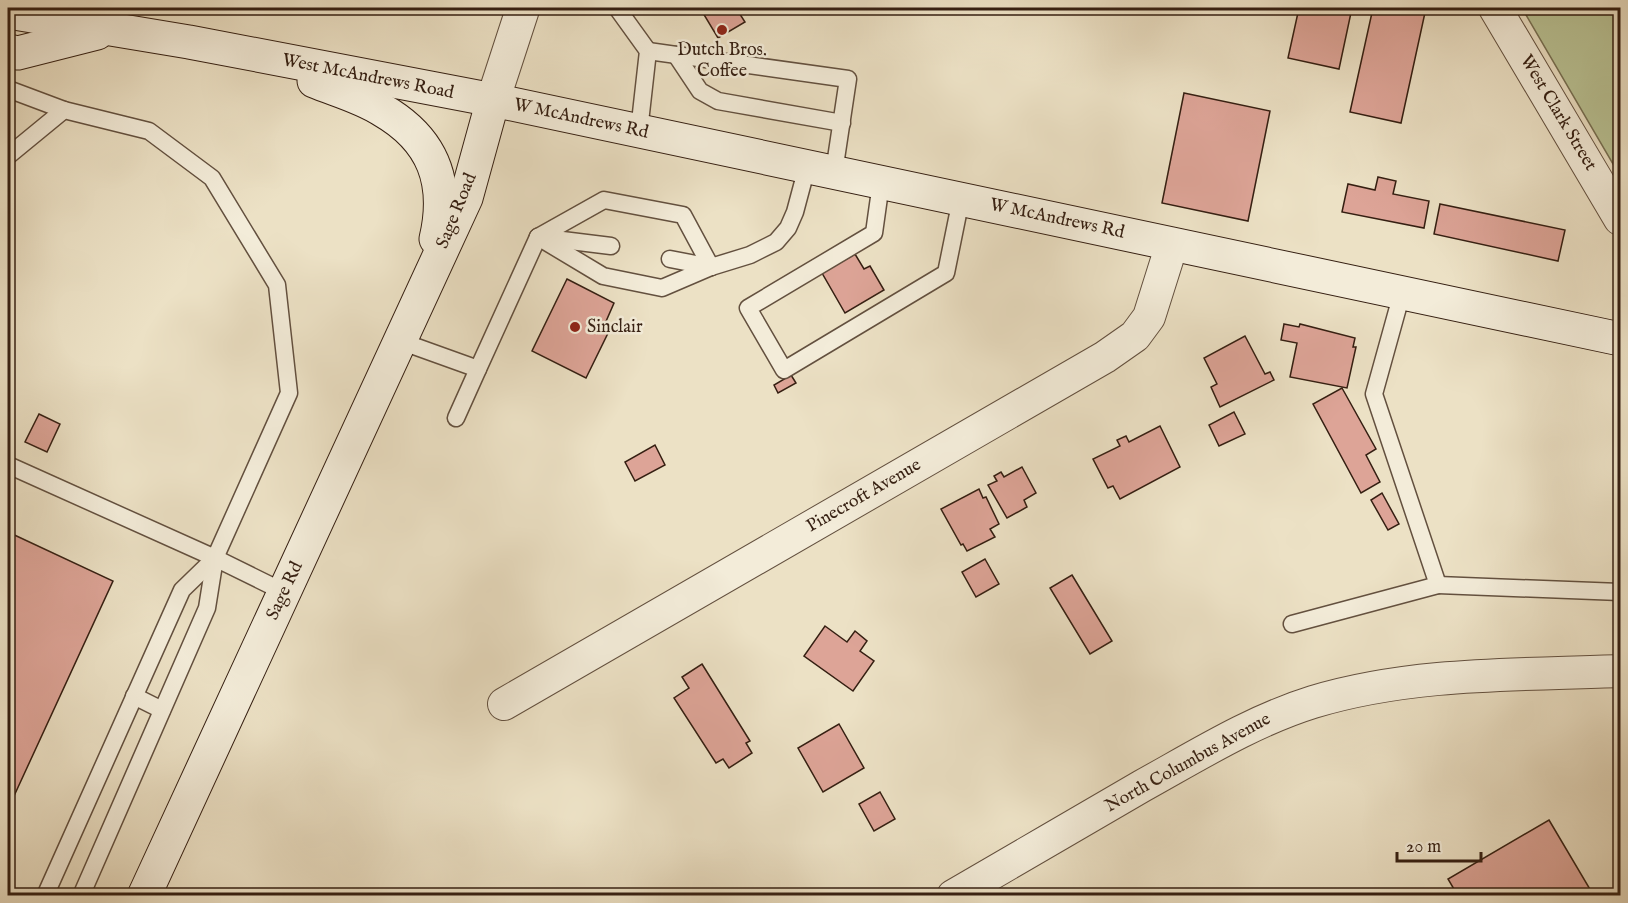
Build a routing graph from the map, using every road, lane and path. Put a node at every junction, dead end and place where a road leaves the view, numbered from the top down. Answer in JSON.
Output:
{"nodes":[{"id":1,"x":82,"y":8,"type":"edge"},
{"id":2,"x":523,"y":8,"type":"edge"},
{"id":3,"x":617,"y":8,"type":"edge"},
{"id":4,"x":1495,"y":8,"type":"edge"},
{"id":5,"x":8,"y":12,"type":"edge"},
{"id":6,"x":111,"y":30,"type":"junction"},
{"id":7,"x":8,"y":51,"type":"edge"},
{"id":8,"x":648,"y":51,"type":"junction"},
{"id":9,"x":243,"y":52,"type":"junction"},
{"id":10,"x":676,"y":55,"type":"junction"},
{"id":11,"x":8,"y":89,"type":"edge"},
{"id":12,"x":493,"y":100,"type":"junction"},
{"id":13,"x":64,"y":110,"type":"junction"},
{"id":14,"x":842,"y":123,"type":"junction"},
{"id":15,"x":639,"y":131,"type":"junction"},
{"id":16,"x":8,"y":156,"type":"edge"},
{"id":17,"x":820,"y":170,"type":"junction"},
{"id":18,"x":881,"y":183,"type":"junction"},
{"id":19,"x":961,"y":199,"type":"junction"},
{"id":20,"x":1620,"y":219,"type":"edge"},
{"id":21,"x":538,"y":237,"type":"junction"},
{"id":22,"x":1172,"y":244,"type":"junction"},
{"id":23,"x":611,"y":246,"type":"dead end"},
{"id":24,"x":670,"y":260,"type":"dead end"},
{"id":25,"x":711,"y":267,"type":"junction"},
{"id":26,"x":426,"y":286,"type":"junction"},
{"id":27,"x":1402,"y":293,"type":"junction"},
{"id":28,"x":1620,"y":339,"type":"edge"},
{"id":29,"x":400,"y":341,"type":"junction"},
{"id":30,"x":478,"y":369,"type":"junction"},
{"id":31,"x":456,"y":418,"type":"dead end"},
{"id":32,"x":8,"y":465,"type":"edge"},
{"id":33,"x":215,"y":558,"type":"junction"},
{"id":34,"x":1438,"y":585,"type":"junction"},
{"id":35,"x":284,"y":592,"type":"junction"},
{"id":36,"x":1620,"y":592,"type":"edge"},
{"id":37,"x":1292,"y":624,"type":"dead end"},
{"id":38,"x":1620,"y":671,"type":"edge"},
{"id":39,"x":134,"y":696,"type":"junction"},
{"id":40,"x":504,"y":704,"type":"dead end"},
{"id":41,"x":162,"y":710,"type":"junction"},
{"id":42,"x":45,"y":896,"type":"edge"},
{"id":43,"x":81,"y":896,"type":"edge"},
{"id":44,"x":144,"y":896,"type":"edge"},
{"id":45,"x":953,"y":896,"type":"edge"}],
"edges":[{"from":1,"to":6,"type":"main road"},
{"from":2,"to":12,"type":"main road","name":"Sage Road"},
{"from":3,"to":8,"type":"lane"},
{"from":4,"to":20,"type":"street","name":"West Clark Street"},
{"from":5,"to":6,"type":"main road"},
{"from":6,"to":7,"type":"main road"},
{"from":6,"to":9,"type":"main road"},
{"from":8,"to":10,"type":"lane"},
{"from":8,"to":15,"type":"lane"},
{"from":9,"to":12,"type":"main road","name":"West McAndrews Road"},
{"from":9,"to":26,"type":"main road"},
{"from":10,"to":14,"type":"lane"},
{"from":10,"to":14,"type":"lane"},
{"from":11,"to":13,"type":"lane"},
{"from":12,"to":15,"type":"main road","name":"W McAndrews Rd"},
{"from":12,"to":26,"type":"main road","name":"Sage Road"},
{"from":13,"to":16,"type":"lane"},
{"from":13,"to":33,"type":"lane"},
{"from":14,"to":17,"type":"lane"},
{"from":15,"to":17,"type":"main road","name":"W McAndrews Rd"},
{"from":17,"to":18,"type":"main road","name":"W McAndrews Rd"},
{"from":17,"to":25,"type":"lane"},
{"from":18,"to":19,"type":"main road","name":"W McAndrews Rd"},
{"from":18,"to":19,"type":"lane"},
{"from":19,"to":22,"type":"main road","name":"W McAndrews Rd"},
{"from":21,"to":23,"type":"lane"},
{"from":21,"to":25,"type":"lane"},
{"from":21,"to":25,"type":"lane"},
{"from":21,"to":30,"type":"lane"},
{"from":22,"to":27,"type":"main road","name":"W McAndrews Rd"},
{"from":22,"to":40,"type":"street","name":"Pinecroft Avenue"},
{"from":24,"to":25,"type":"lane"},
{"from":26,"to":29,"type":"main road","name":"Sage Rd"},
{"from":27,"to":28,"type":"main road","name":"W McAndrews Rd"},
{"from":27,"to":34,"type":"lane"},
{"from":29,"to":30,"type":"lane"},
{"from":29,"to":35,"type":"main road","name":"Sage Rd"},
{"from":30,"to":31,"type":"lane"},
{"from":32,"to":33,"type":"lane"},
{"from":33,"to":35,"type":"lane"},
{"from":33,"to":39,"type":"lane"},
{"from":33,"to":41,"type":"lane"},
{"from":34,"to":36,"type":"lane"},
{"from":34,"to":37,"type":"lane"},
{"from":35,"to":44,"type":"main road","name":"Sage Rd"},
{"from":38,"to":45,"type":"street","name":"North Columbus Avenue"},
{"from":39,"to":41,"type":"lane"},
{"from":39,"to":42,"type":"lane"},
{"from":41,"to":43,"type":"lane"}]}
